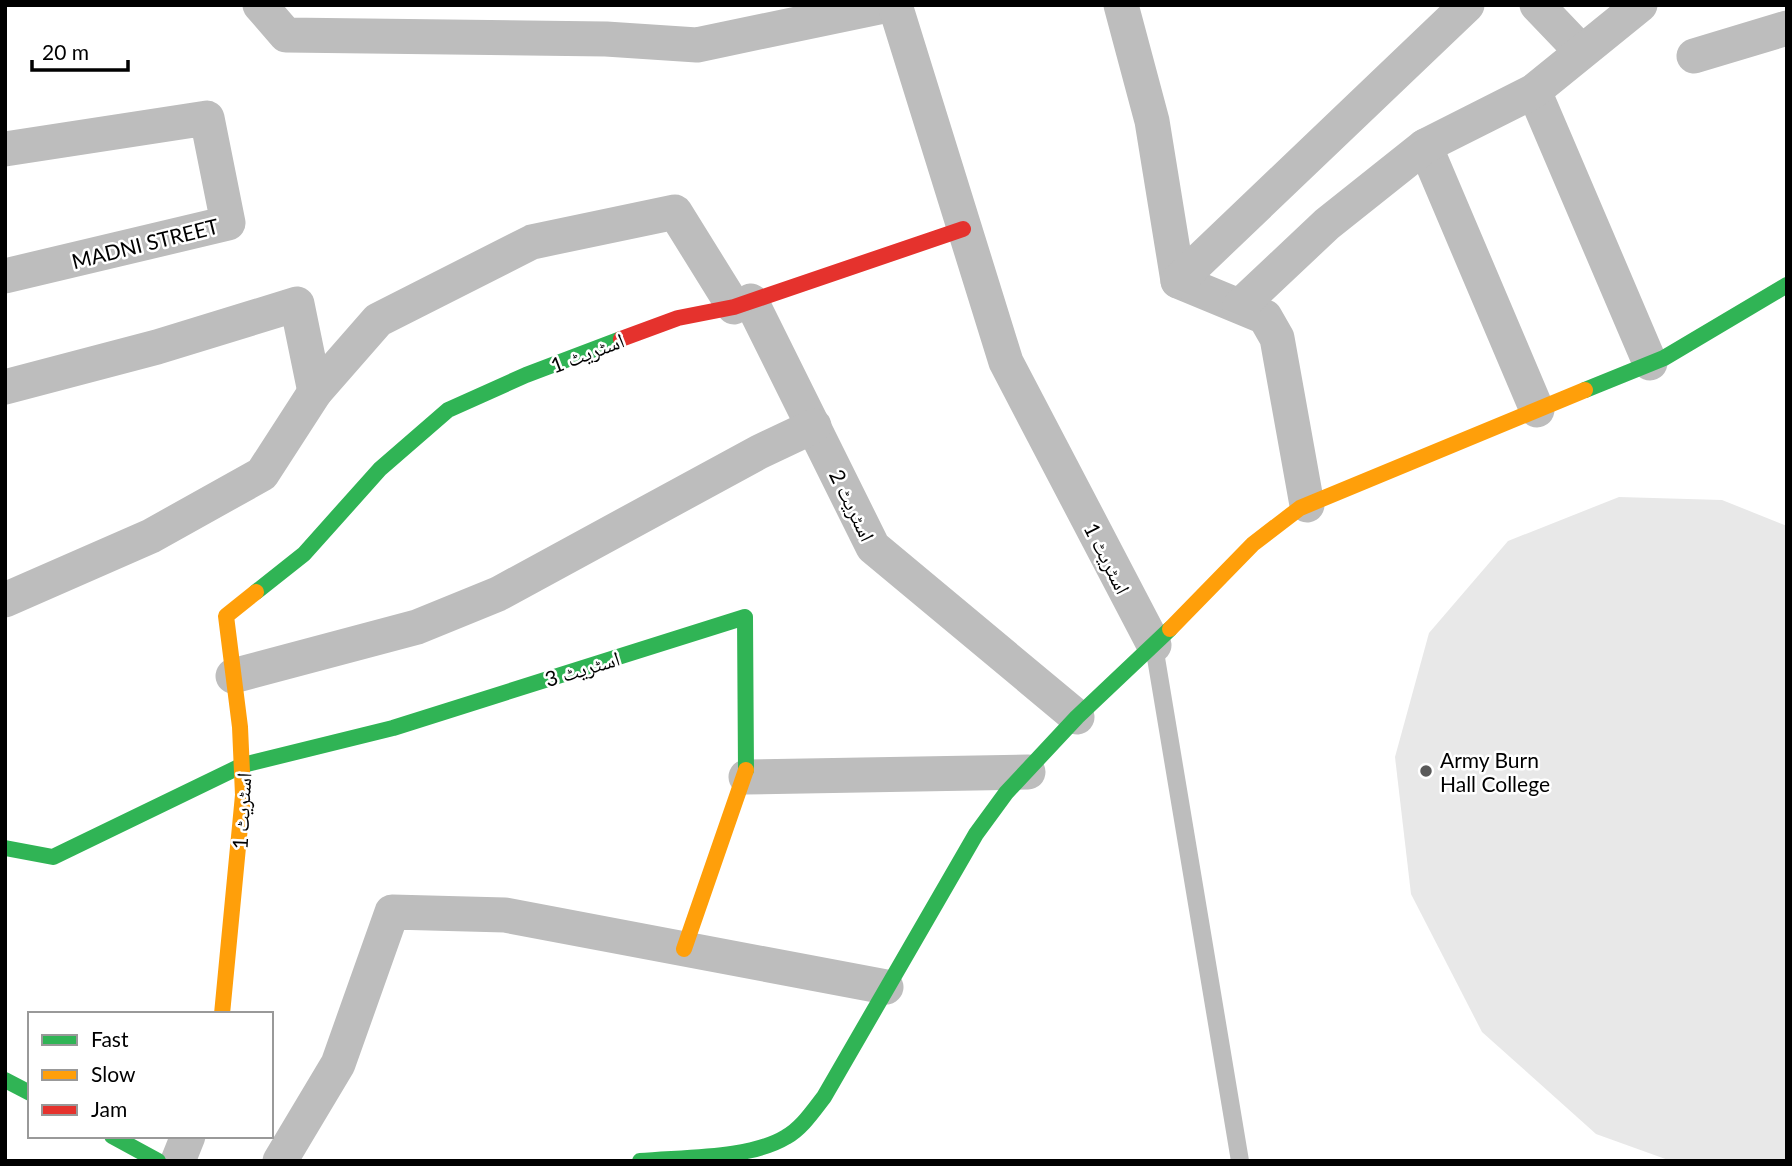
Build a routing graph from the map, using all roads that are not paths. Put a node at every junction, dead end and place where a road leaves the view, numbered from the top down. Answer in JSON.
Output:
{"nodes":[{"id":1,"x":260,"y":5,"type":"edge"},
{"id":2,"x":390,"y":5,"type":"edge"},
{"id":3,"x":888,"y":5,"type":"edge"},
{"id":4,"x":895,"y":5,"type":"edge"},
{"id":5,"x":1121,"y":5,"type":"edge"},
{"id":6,"x":1467,"y":5,"type":"edge"},
{"id":7,"x":1537,"y":5,"type":"edge"},
{"id":8,"x":1640,"y":5,"type":"edge"},
{"id":9,"x":1787,"y":28,"type":"edge"},
{"id":10,"x":411,"y":36,"type":"junction"},
{"id":11,"x":1581,"y":51,"type":"junction"},
{"id":12,"x":1694,"y":56,"type":"dead end"},
{"id":13,"x":1534,"y":91,"type":"junction"},
{"id":14,"x":1425,"y":146,"type":"junction"},
{"id":15,"x":5,"y":149,"type":"edge"},
{"id":16,"x":963,"y":229,"type":"junction"},
{"id":17,"x":5,"y":276,"type":"edge"},
{"id":18,"x":1178,"y":281,"type":"junction"},
{"id":19,"x":1787,"y":285,"type":"edge"},
{"id":20,"x":743,"y":304,"type":"junction"},
{"id":21,"x":1240,"y":306,"type":"junction"},
{"id":22,"x":1650,"y":363,"type":"junction"},
{"id":23,"x":5,"y":387,"type":"edge"},
{"id":24,"x":314,"y":392,"type":"junction"},
{"id":25,"x":1537,"y":410,"type":"junction"},
{"id":26,"x":814,"y":426,"type":"junction"},
{"id":27,"x":1307,"y":505,"type":"junction"},
{"id":28,"x":5,"y":600,"type":"edge"},
{"id":29,"x":1154,"y":645,"type":"junction"},
{"id":30,"x":233,"y":676,"type":"junction"},
{"id":31,"x":1077,"y":717,"type":"junction"},
{"id":32,"x":243,"y":765,"type":"junction"},
{"id":33,"x":1028,"y":772,"type":"junction"},
{"id":34,"x":746,"y":777,"type":"junction"},
{"id":35,"x":5,"y":848,"type":"edge"},
{"id":36,"x":684,"y":949,"type":"junction"},
{"id":37,"x":887,"y":988,"type":"junction"},
{"id":38,"x":222,"y":1012,"type":"edge"},
{"id":39,"x":5,"y":1080,"type":"edge"},
{"id":40,"x":28,"y":1092,"type":"edge"},
{"id":41,"x":116,"y":1138,"type":"edge"},
{"id":42,"x":187,"y":1138,"type":"edge"},
{"id":43,"x":769,"y":1154,"type":"edge"},
{"id":44,"x":158,"y":1161,"type":"edge"},
{"id":45,"x":178,"y":1161,"type":"edge"},
{"id":46,"x":280,"y":1161,"type":"edge"},
{"id":47,"x":640,"y":1161,"type":"edge"},
{"id":48,"x":1240,"y":1161,"type":"edge"}],
"edges":[{"from":1,"to":10,"type":"street"},
{"from":2,"to":10,"type":"street"},
{"from":3,"to":10,"type":"street"},
{"from":4,"to":16,"type":"street"},
{"from":5,"to":18,"type":"street"},
{"from":6,"to":18,"type":"street"},
{"from":7,"to":11,"type":"street"},
{"from":8,"to":11,"type":"street"},
{"from":9,"to":12,"type":"street"},
{"from":11,"to":13,"type":"street"},
{"from":13,"to":14,"type":"street"},
{"from":13,"to":22,"type":"street"},
{"from":14,"to":21,"type":"street"},
{"from":14,"to":25,"type":"street"},
{"from":15,"to":17,"type":"street","name":"MADNI STREET"},
{"from":16,"to":20,"type":"street","name":"اسٹریٹ 1"},
{"from":16,"to":29,"type":"street","name":"اسٹریٹ 1"},
{"from":18,"to":21,"type":"street"},
{"from":19,"to":22,"type":"street"},
{"from":20,"to":24,"type":"street","name":"اسٹریٹ 2"},
{"from":20,"to":26,"type":"street","name":"اسٹریٹ 2"},
{"from":20,"to":30,"type":"street","name":"اسٹریٹ 1"},
{"from":21,"to":27,"type":"street"},
{"from":22,"to":25,"type":"street"},
{"from":23,"to":24,"type":"street"},
{"from":24,"to":28,"type":"street"},
{"from":25,"to":27,"type":"street"},
{"from":26,"to":30,"type":"street"},
{"from":26,"to":31,"type":"street","name":"اسٹریٹ 2"},
{"from":27,"to":29,"type":"street"},
{"from":29,"to":31,"type":"street"},
{"from":29,"to":48,"type":"lane"},
{"from":30,"to":32,"type":"street","name":"اسٹریٹ 1"},
{"from":31,"to":33,"type":"street"},
{"from":32,"to":34,"type":"street","name":"اسٹریٹ 3"},
{"from":32,"to":35,"type":"street","name":"اسٹریٹ 3"},
{"from":32,"to":38,"type":"street","name":"اسٹریٹ 1"},
{"from":33,"to":34,"type":"street"},
{"from":33,"to":37,"type":"street"},
{"from":34,"to":36,"type":"street"},
{"from":36,"to":37,"type":"street"},
{"from":36,"to":46,"type":"street"},
{"from":37,"to":43,"type":"street"},
{"from":39,"to":40,"type":"street"},
{"from":41,"to":44,"type":"street"},
{"from":42,"to":45,"type":"street"},
{"from":43,"to":47,"type":"street"}]}
